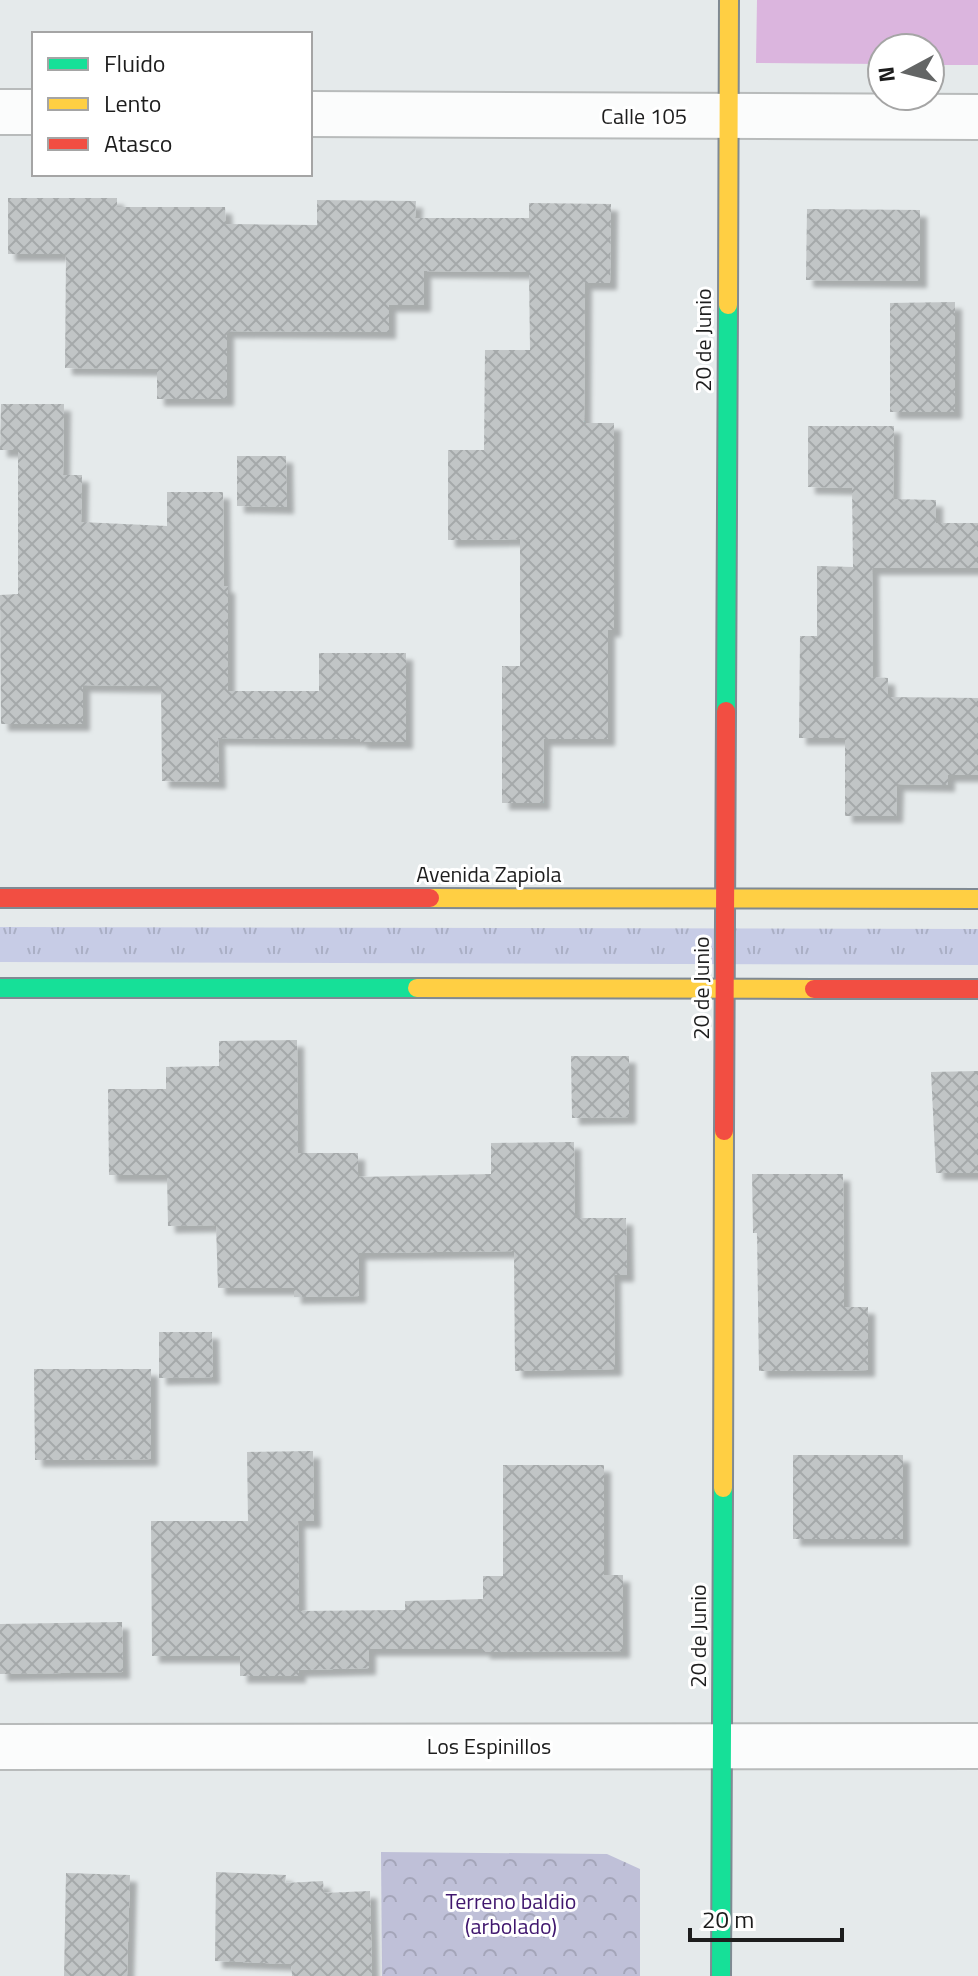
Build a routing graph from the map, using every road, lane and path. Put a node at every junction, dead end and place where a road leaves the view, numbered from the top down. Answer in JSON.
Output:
{"nodes":[{"id":1,"x":729,"y":0,"type":"edge"},
{"id":2,"x":0,"y":112,"type":"edge"},
{"id":3,"x":32,"y":112,"type":"edge"},
{"id":4,"x":312,"y":114,"type":"edge"},
{"id":5,"x":728,"y":116,"type":"junction"},
{"id":6,"x":978,"y":117,"type":"edge"},
{"id":7,"x":0,"y":898,"type":"edge"},
{"id":8,"x":725,"y":898,"type":"junction"},
{"id":9,"x":978,"y":899,"type":"edge"},
{"id":10,"x":0,"y":988,"type":"edge"},
{"id":11,"x":725,"y":988,"type":"junction"},
{"id":12,"x":978,"y":989,"type":"edge"},
{"id":13,"x":722,"y":1746,"type":"junction"},
{"id":14,"x":978,"y":1746,"type":"edge"},
{"id":15,"x":0,"y":1747,"type":"edge"},
{"id":16,"x":721,"y":1976,"type":"edge"}],
"edges":[{"from":1,"to":5,"type":"street","name":"20 de Junio"},
{"from":2,"to":3,"type":"street"},
{"from":4,"to":5,"type":"street","name":"Calle 105"},
{"from":5,"to":6,"type":"street","name":"Calle 105"},
{"from":5,"to":8,"type":"street","name":"20 de Junio"},
{"from":7,"to":8,"type":"street","name":"Avenida Zapiola"},
{"from":8,"to":9,"type":"street","name":"Avenida Zapiola"},
{"from":8,"to":11,"type":"street","name":"20 de Junio"},
{"from":10,"to":11,"type":"street"},
{"from":11,"to":12,"type":"street"},
{"from":11,"to":13,"type":"street","name":"20 de Junio"},
{"from":13,"to":14,"type":"street","name":"Los Espinillos"},
{"from":13,"to":15,"type":"street","name":"Los Espinillos"},
{"from":13,"to":16,"type":"street","name":"20 de Junio"}]}
